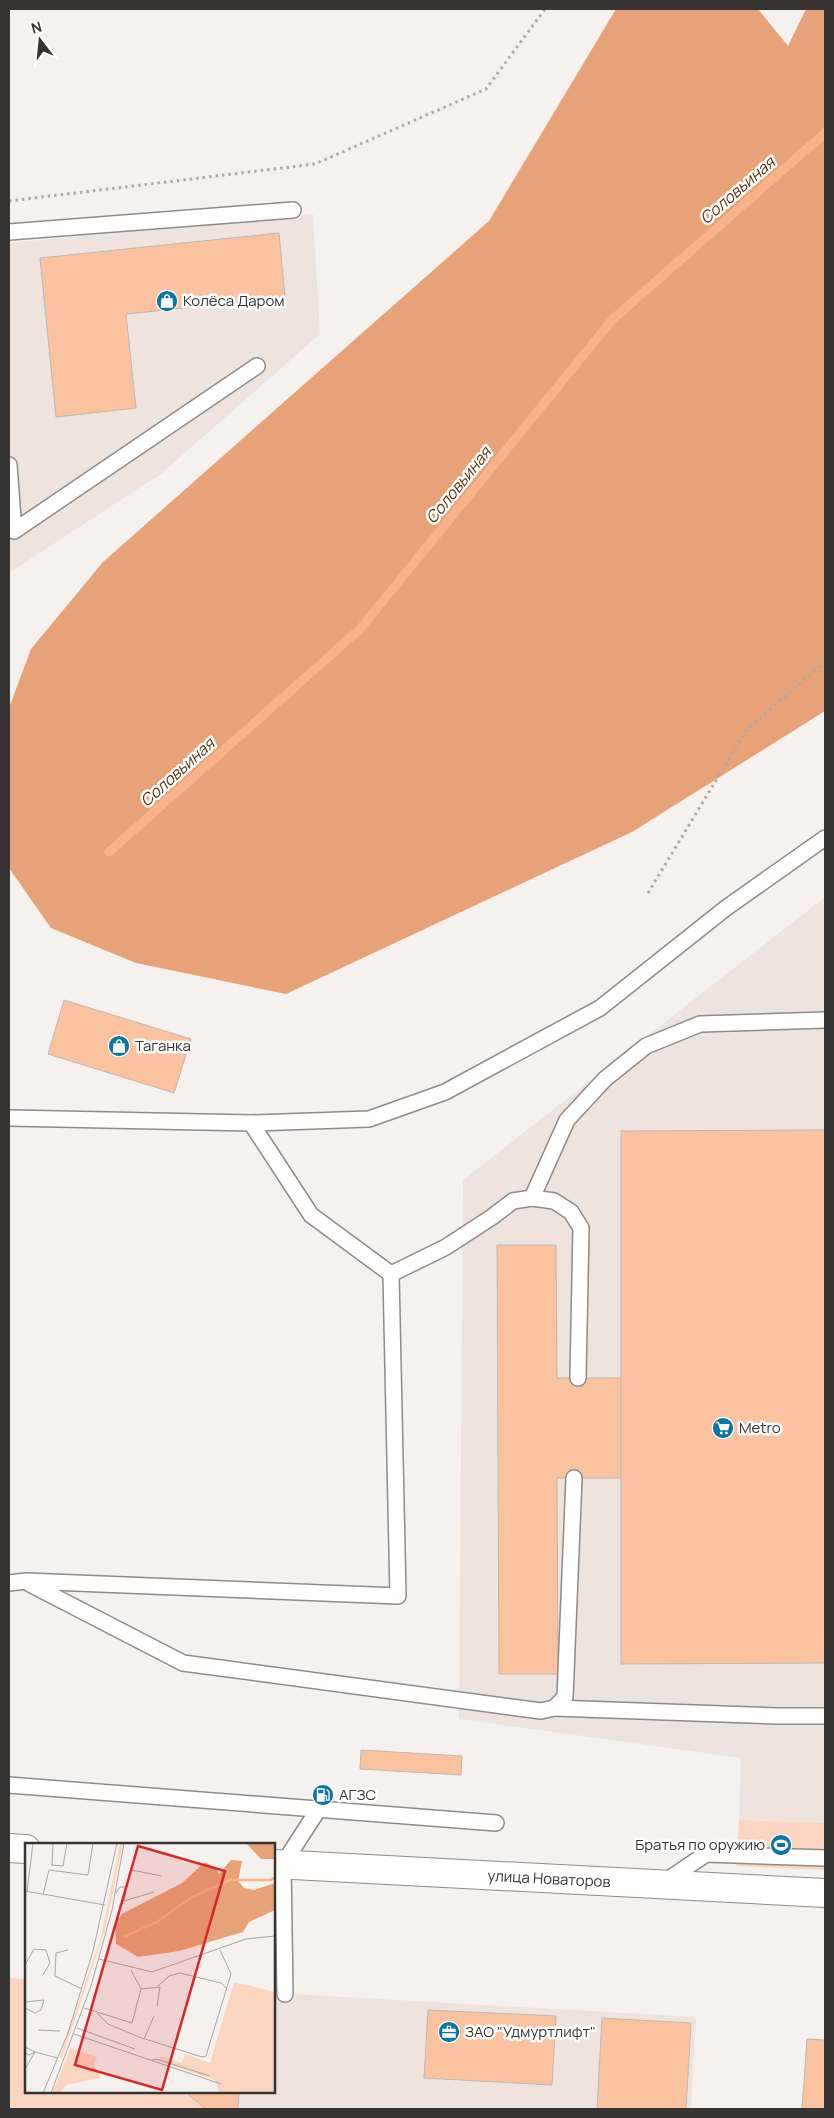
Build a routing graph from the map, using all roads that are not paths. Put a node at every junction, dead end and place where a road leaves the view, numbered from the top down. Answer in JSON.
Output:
{"nodes":[{"id":1,"x":293,"y":210,"type":"dead end"},
{"id":2,"x":9,"y":232,"type":"edge"},
{"id":3,"x":257,"y":366,"type":"dead end"},
{"id":4,"x":9,"y":465,"type":"edge"},
{"id":5,"x":825,"y":838,"type":"edge"},
{"id":6,"x":825,"y":1020,"type":"edge"},
{"id":7,"x":9,"y":1118,"type":"edge"},
{"id":8,"x":251,"y":1123,"type":"junction"},
{"id":9,"x":532,"y":1198,"type":"junction"},
{"id":10,"x":391,"y":1274,"type":"junction"},
{"id":11,"x":578,"y":1378,"type":"dead end"},
{"id":12,"x":574,"y":1478,"type":"dead end"},
{"id":13,"x":26,"y":1581,"type":"junction"},
{"id":14,"x":9,"y":1583,"type":"edge"},
{"id":15,"x":554,"y":1708,"type":"junction"},
{"id":16,"x":825,"y":1716,"type":"edge"},
{"id":17,"x":9,"y":1785,"type":"edge"},
{"id":18,"x":318,"y":1810,"type":"junction"},
{"id":19,"x":496,"y":1823,"type":"dead end"},
{"id":20,"x":9,"y":1848,"type":"edge"},
{"id":21,"x":25,"y":1849,"type":"edge"},
{"id":22,"x":825,"y":1858,"type":"edge"},
{"id":23,"x":278,"y":1864,"type":"edge"},
{"id":24,"x":660,"y":1886,"type":"junction"},
{"id":25,"x":825,"y":1893,"type":"edge"},
{"id":26,"x":285,"y":1994,"type":"dead end"}],
"edges":[{"from":1,"to":2,"type":"lane"},
{"from":3,"to":4,"type":"lane"},
{"from":5,"to":8,"type":"lane"},
{"from":6,"to":9,"type":"lane"},
{"from":7,"to":8,"type":"lane"},
{"from":8,"to":10,"type":"lane"},
{"from":9,"to":10,"type":"lane"},
{"from":9,"to":11,"type":"lane"},
{"from":10,"to":13,"type":"lane"},
{"from":12,"to":15,"type":"lane"},
{"from":13,"to":14,"type":"lane"},
{"from":13,"to":15,"type":"lane"},
{"from":15,"to":16,"type":"lane"},
{"from":17,"to":18,"type":"lane"},
{"from":18,"to":19,"type":"lane"},
{"from":18,"to":23,"type":"lane"},
{"from":20,"to":21,"type":"street"},
{"from":22,"to":24,"type":"lane"},
{"from":23,"to":24,"type":"street","name":"улица Новаторов"},
{"from":23,"to":26,"type":"lane"},
{"from":24,"to":25,"type":"street","name":"улица Новаторов"}]}
